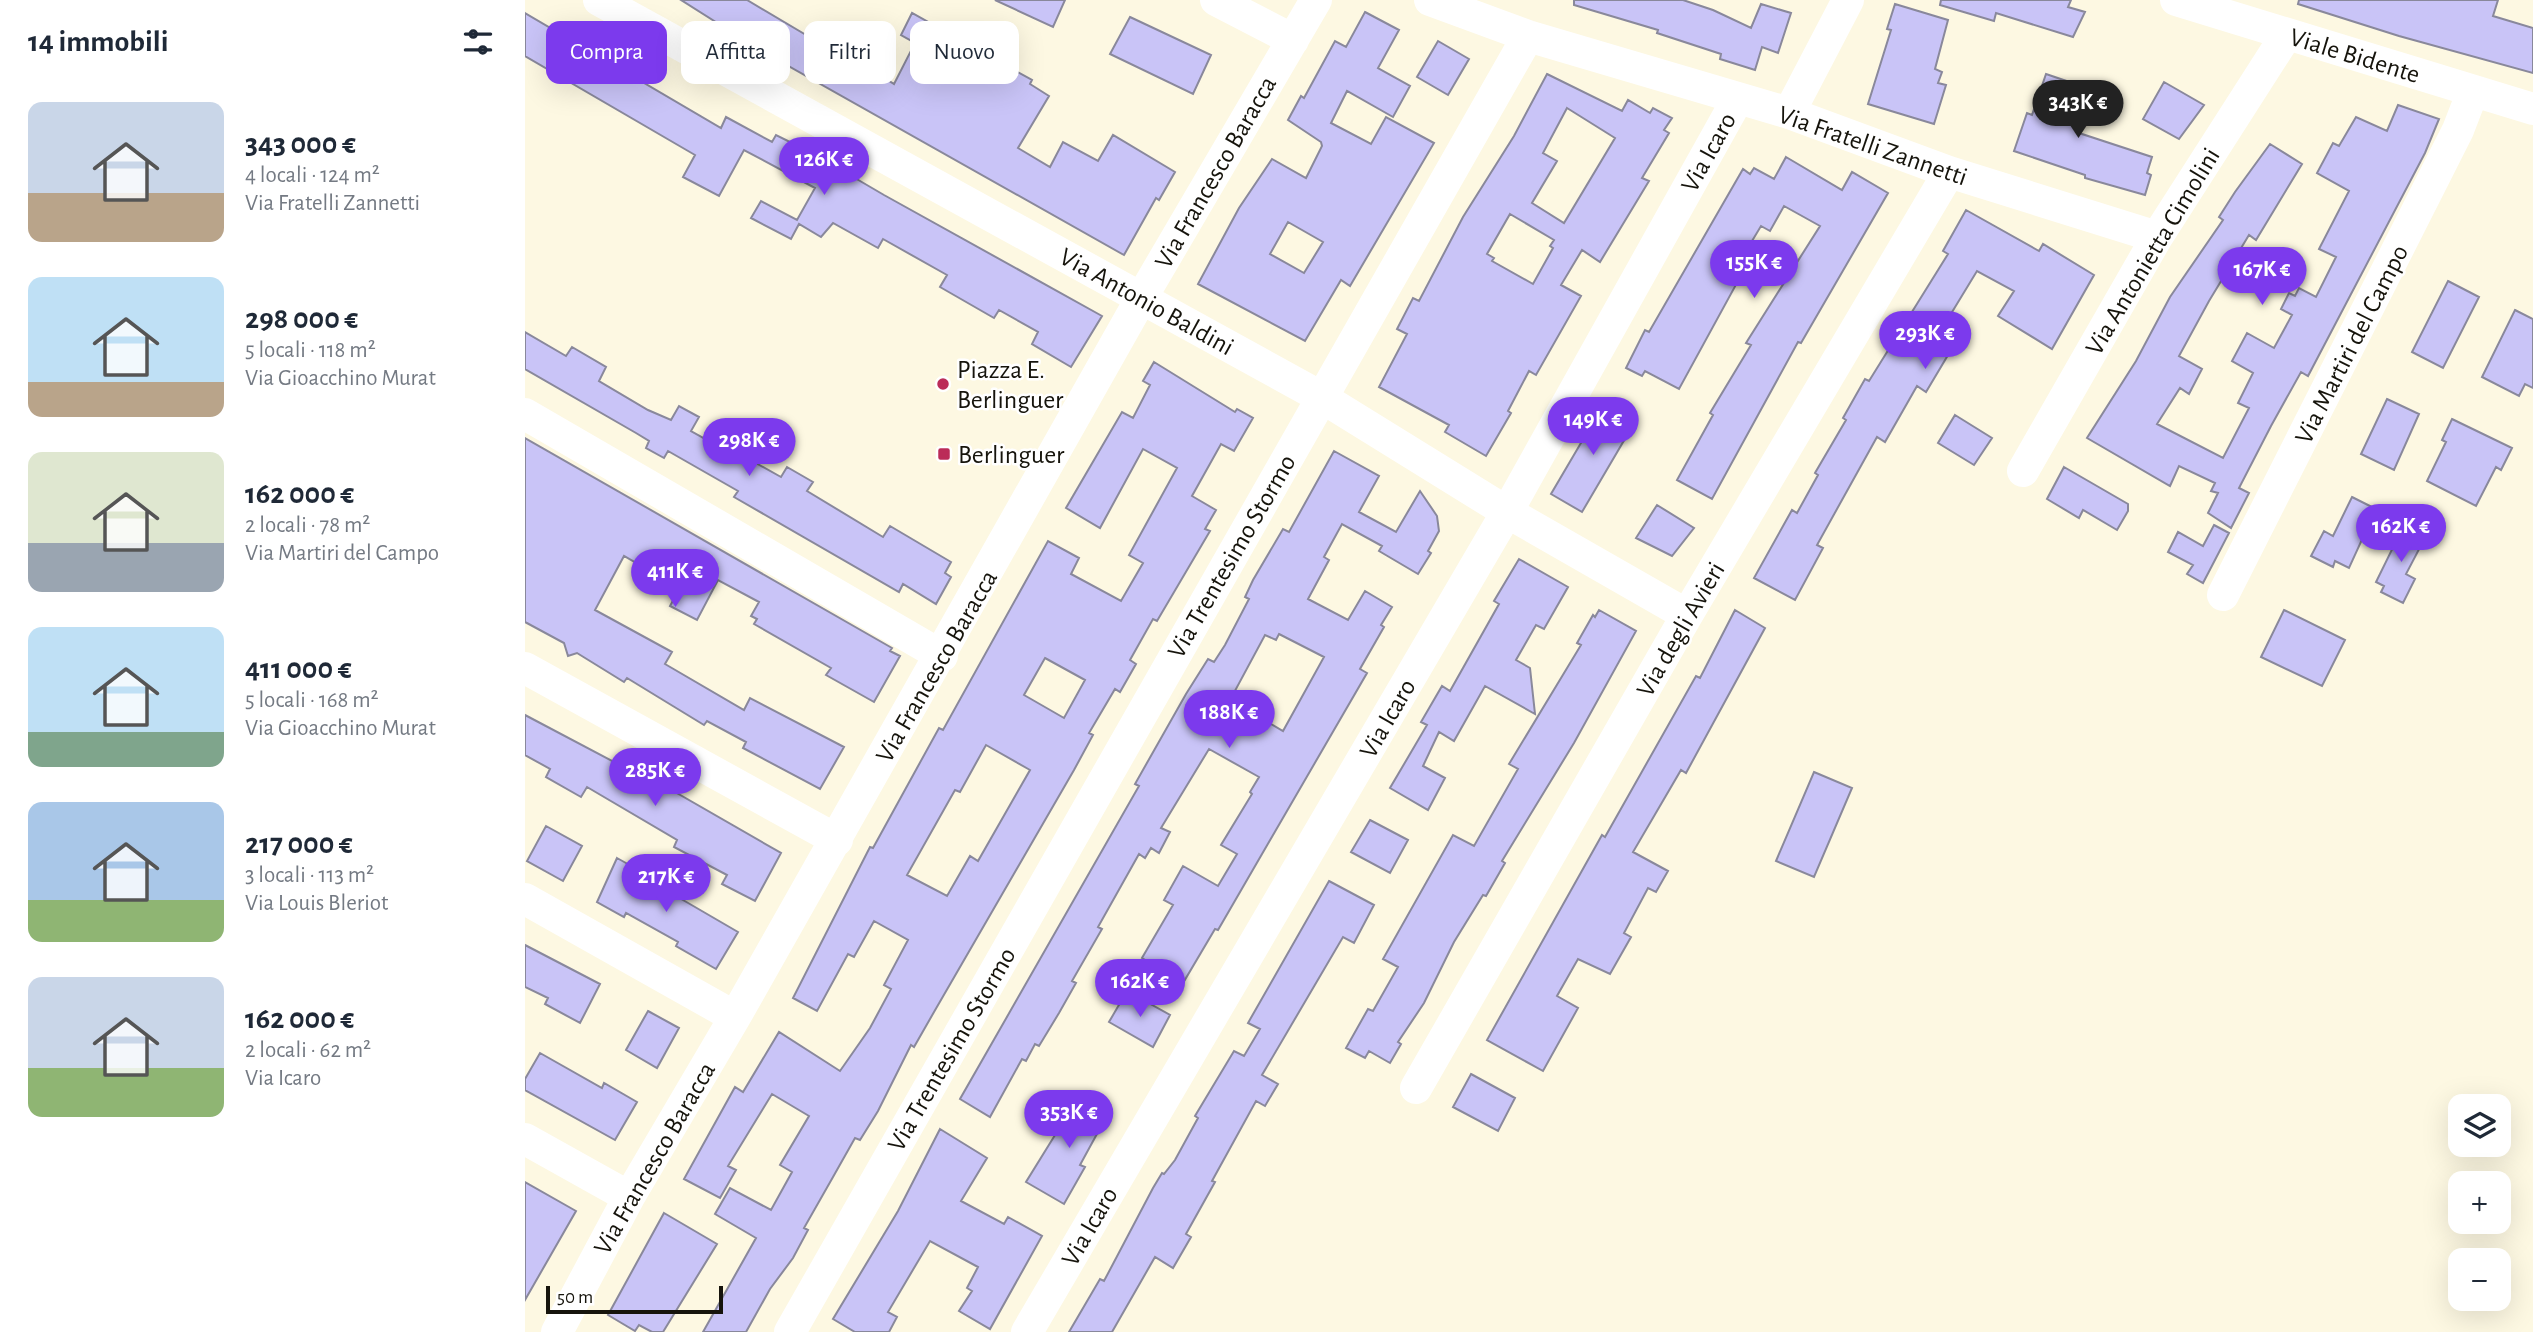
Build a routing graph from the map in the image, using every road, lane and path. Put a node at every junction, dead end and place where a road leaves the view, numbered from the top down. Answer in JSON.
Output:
{"nodes":[{"id":1,"x":599,"y":0,"type":"edge"},
{"id":2,"x":1216,"y":0,"type":"edge"},
{"id":3,"x":1316,"y":0,"type":"edge"},
{"id":4,"x":1430,"y":0,"type":"edge"},
{"id":5,"x":1847,"y":0,"type":"edge"},
{"id":6,"x":2176,"y":0,"type":"edge"},
{"id":7,"x":2287,"y":34,"type":"junction"},
{"id":8,"x":1528,"y":36,"type":"junction"},
{"id":9,"x":1293,"y":40,"type":"junction"},
{"id":10,"x":2473,"y":91,"type":"junction"},
{"id":11,"x":1737,"y":100,"type":"junction"},
{"id":12,"x":2533,"y":109,"type":"edge"},
{"id":13,"x":1789,"y":113,"type":"junction"},
{"id":14,"x":1949,"y":172,"type":"junction"},
{"id":15,"x":2157,"y":237,"type":"junction"},
{"id":16,"x":1142,"y":297,"type":"junction"},
{"id":17,"x":1321,"y":397,"type":"junction"},
{"id":18,"x":525,"y":414,"type":"edge"},
{"id":19,"x":2023,"y":471,"type":"dead end"},
{"id":20,"x":1507,"y":512,"type":"junction"},
{"id":21,"x":2223,"y":595,"type":"dead end"},
{"id":22,"x":1687,"y":615,"type":"junction"},
{"id":23,"x":942,"y":656,"type":"junction"},
{"id":24,"x":525,"y":667,"type":"edge"},
{"id":25,"x":837,"y":840,"type":"junction"},
{"id":26,"x":525,"y":899,"type":"edge"},
{"id":27,"x":736,"y":1017,"type":"junction"},
{"id":28,"x":1416,"y":1088,"type":"dead end"},
{"id":29,"x":525,"y":1139,"type":"edge"},
{"id":30,"x":629,"y":1197,"type":"junction"},
{"id":31,"x":557,"y":1332,"type":"edge"},
{"id":32,"x":790,"y":1332,"type":"edge"},
{"id":33,"x":1027,"y":1332,"type":"edge"}],
"edges":[{"from":1,"to":16,"type":"street","name":"Via Antonio Baldini"},
{"from":2,"to":9,"type":"street"},
{"from":3,"to":9,"type":"street","name":"Via Francesco Baracca"},
{"from":4,"to":8,"type":"street","name":"Via Fratelli Zannetti"},
{"from":5,"to":13,"type":"street"},
{"from":6,"to":7,"type":"street","name":"Viale Bidente"},
{"from":7,"to":10,"type":"street","name":"Viale Bidente"},
{"from":7,"to":15,"type":"street","name":"Via Antonietta Cimolini"},
{"from":8,"to":11,"type":"street","name":"Via Fratelli Zannetti"},
{"from":8,"to":17,"type":"street","name":"Via Trentesimo Stormo"},
{"from":9,"to":16,"type":"street","name":"Via Francesco Baracca"},
{"from":10,"to":12,"type":"street","name":"Viale Bidente"},
{"from":10,"to":21,"type":"street","name":"Via Martiri del Campo"},
{"from":11,"to":13,"type":"street","name":"Via Fratelli Zannetti"},
{"from":11,"to":20,"type":"street","name":"Via Icaro"},
{"from":13,"to":14,"type":"street","name":"Via Fratelli Zannetti"},
{"from":14,"to":15,"type":"street","name":"Via Fratelli Zannetti"},
{"from":14,"to":22,"type":"street","name":"Via degli Avieri"},
{"from":15,"to":19,"type":"street","name":"Via Antonietta Cimolini"},
{"from":16,"to":17,"type":"street","name":"Via Antonio Baldini"},
{"from":16,"to":23,"type":"street","name":"Via Francesco Baracca"},
{"from":17,"to":20,"type":"street","name":"Via Antonio Baldini"},
{"from":17,"to":32,"type":"street","name":"Via Trentesimo Stormo"},
{"from":18,"to":23,"type":"street"},
{"from":20,"to":22,"type":"street","name":"Via Antonio Baldini"},
{"from":20,"to":33,"type":"street","name":"Via Icaro"},
{"from":22,"to":28,"type":"street","name":"Via degli Avieri"},
{"from":23,"to":25,"type":"street","name":"Via Francesco Baracca"},
{"from":24,"to":25,"type":"street"},
{"from":25,"to":27,"type":"street","name":"Via Francesco Baracca"},
{"from":26,"to":27,"type":"street"},
{"from":27,"to":30,"type":"street","name":"Via Francesco Baracca"},
{"from":29,"to":30,"type":"street"},
{"from":30,"to":31,"type":"street","name":"Via Francesco Baracca"}]}
